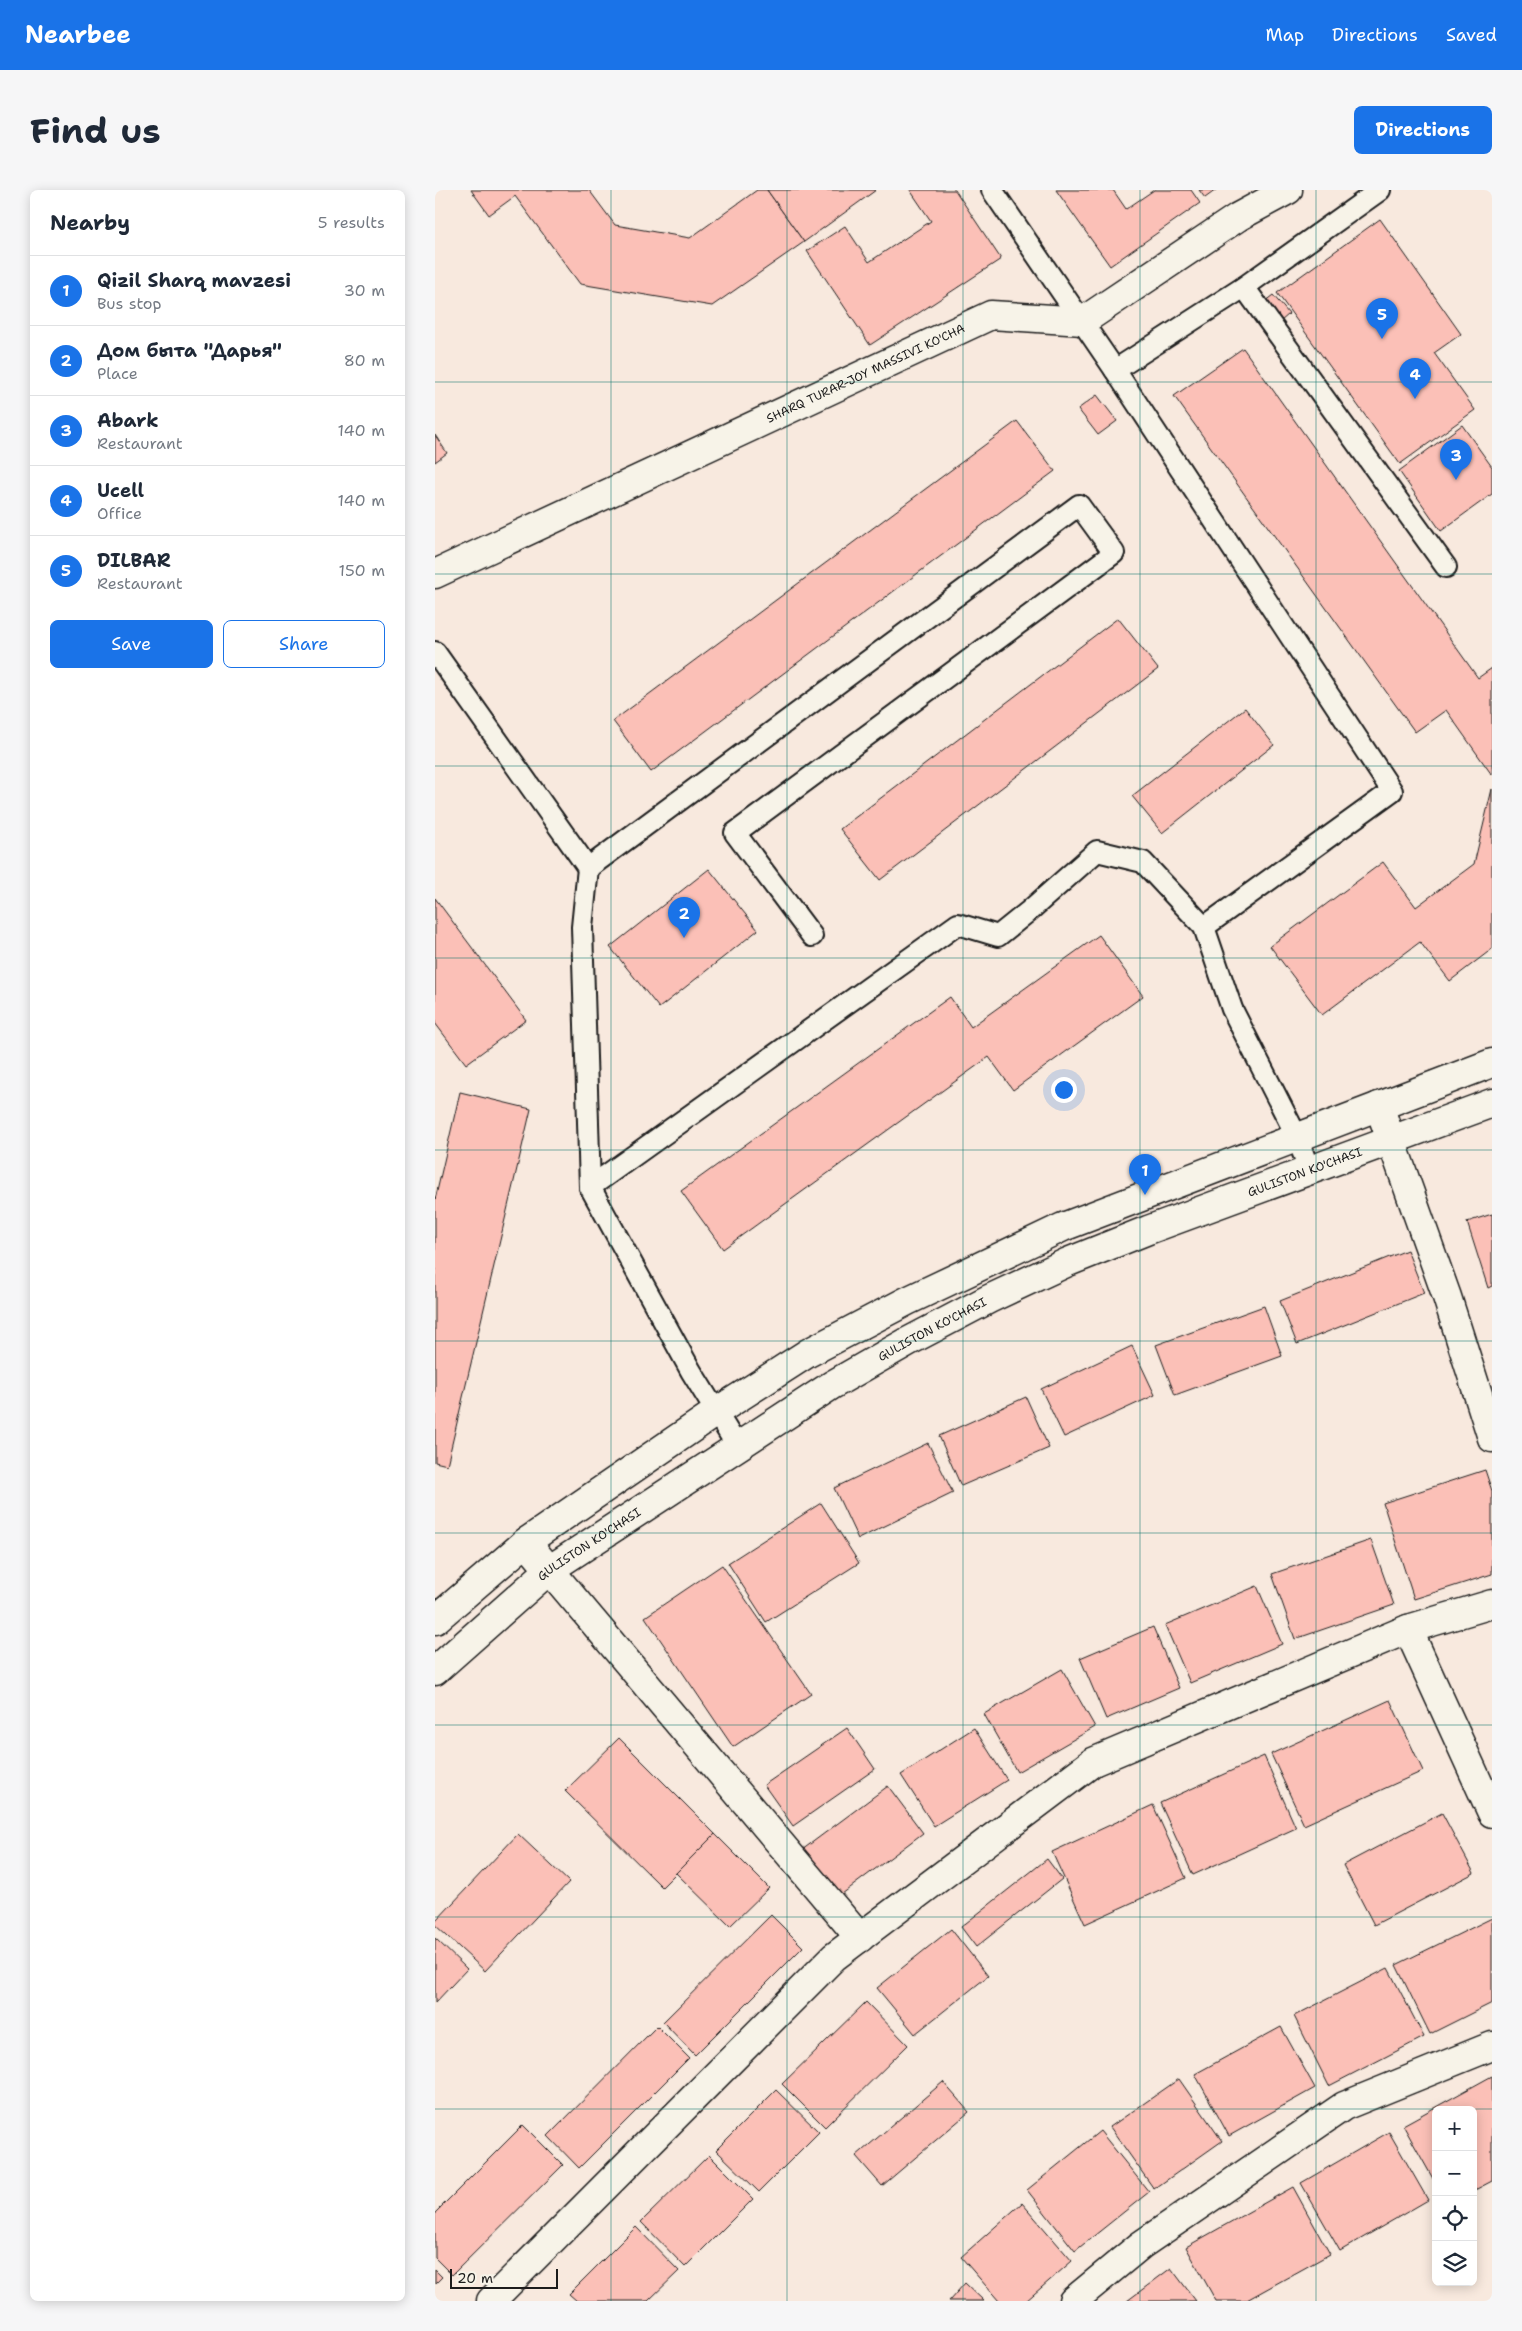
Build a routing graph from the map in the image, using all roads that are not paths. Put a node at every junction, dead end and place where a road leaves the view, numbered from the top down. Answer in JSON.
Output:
{"nodes":[{"id":1,"x":992,"y":190,"type":"edge"},
{"id":2,"x":1288,"y":190,"type":"edge"},
{"id":3,"x":1380,"y":190,"type":"edge"},
{"id":4,"x":1245,"y":287,"type":"junction"},
{"id":5,"x":1083,"y":321,"type":"junction"},
{"id":6,"x":1115,"y":370,"type":"junction"},
{"id":7,"x":1446,"y":567,"type":"dead end"},
{"id":8,"x":435,"y":574,"type":"edge"},
{"id":9,"x":435,"y":652,"type":"edge"},
{"id":10,"x":588,"y":868,"type":"junction"},
{"id":11,"x":1205,"y":927,"type":"junction"},
{"id":12,"x":811,"y":936,"type":"dead end"},
{"id":13,"x":1492,"y":1063,"type":"edge"},
{"id":14,"x":1492,"y":1103,"type":"edge"},
{"id":15,"x":1379,"y":1106,"type":"junction"},
{"id":16,"x":1297,"y":1138,"type":"junction"},
{"id":17,"x":1391,"y":1141,"type":"junction"},
{"id":18,"x":1310,"y":1172,"type":"junction"},
{"id":19,"x":590,"y":1187,"type":"junction"},
{"id":20,"x":716,"y":1412,"type":"junction"},
{"id":21,"x":1492,"y":1438,"type":"edge"},
{"id":22,"x":737,"y":1446,"type":"junction"},
{"id":23,"x":526,"y":1542,"type":"junction"},
{"id":24,"x":549,"y":1570,"type":"junction"},
{"id":25,"x":1492,"y":1604,"type":"edge"},
{"id":26,"x":435,"y":1620,"type":"edge"},
{"id":27,"x":1409,"y":1630,"type":"junction"},
{"id":28,"x":435,"y":1671,"type":"edge"},
{"id":29,"x":1492,"y":1813,"type":"edge"},
{"id":30,"x":860,"y":1938,"type":"junction"},
{"id":31,"x":1492,"y":2046,"type":"edge"},
{"id":32,"x":491,"y":2301,"type":"edge"},
{"id":33,"x":1073,"y":2301,"type":"edge"}],
"edges":[{"from":1,"to":5,"type":"lane"},
{"from":2,"to":5,"type":"street"},
{"from":3,"to":4,"type":"lane"},
{"from":4,"to":6,"type":"lane"},
{"from":4,"to":7,"type":"lane"},
{"from":5,"to":6,"type":"lane"},
{"from":5,"to":8,"type":"street","name":"SHARQ TURAR-JOY MASSIVI KO'CHA"},
{"from":6,"to":11,"type":"lane"},
{"from":9,"to":10,"type":"lane"},
{"from":10,"to":12,"type":"lane"},
{"from":10,"to":19,"type":"lane"},
{"from":11,"to":16,"type":"lane"},
{"from":11,"to":19,"type":"lane"},
{"from":13,"to":15,"type":"street"},
{"from":14,"to":17,"type":"street","name":"GULISTON KO'CHASI"},
{"from":15,"to":16,"type":"street"},
{"from":15,"to":17,"type":"street"},
{"from":16,"to":18,"type":"lane"},
{"from":16,"to":20,"type":"street"},
{"from":17,"to":18,"type":"street","name":"GULISTON KO'CHASI"},
{"from":17,"to":21,"type":"street"},
{"from":18,"to":22,"type":"street","name":"GULISTON KO'CHASI"},
{"from":19,"to":20,"type":"lane"},
{"from":20,"to":22,"type":"lane"},
{"from":20,"to":23,"type":"street"},
{"from":22,"to":24,"type":"street","name":"GULISTON KO'CHASI"},
{"from":23,"to":24,"type":"street"},
{"from":23,"to":26,"type":"street"},
{"from":24,"to":28,"type":"street","name":"GULISTON KO'CHASI"},
{"from":24,"to":30,"type":"street"},
{"from":25,"to":27,"type":"street"},
{"from":27,"to":29,"type":"street"},
{"from":27,"to":30,"type":"street"},
{"from":30,"to":32,"type":"street"},
{"from":31,"to":33,"type":"street"}]}
